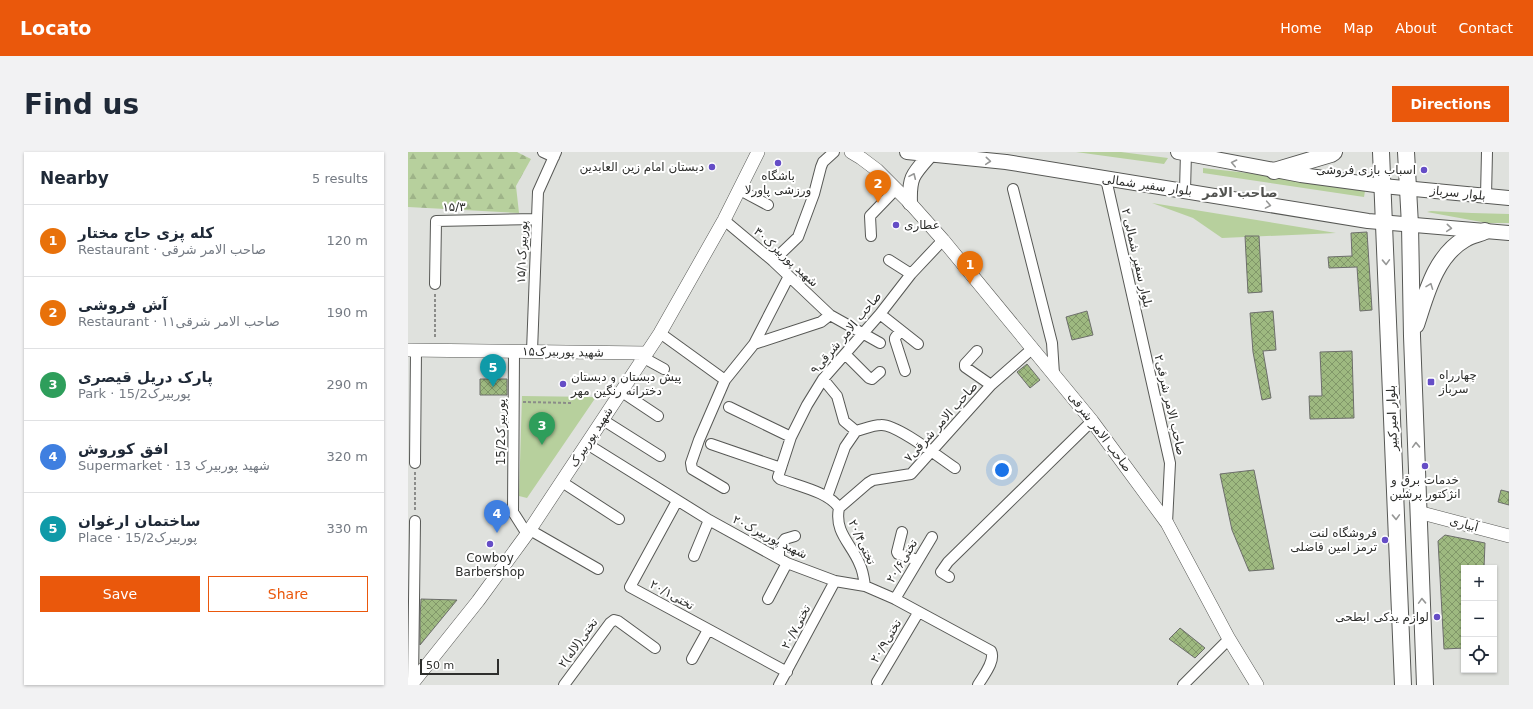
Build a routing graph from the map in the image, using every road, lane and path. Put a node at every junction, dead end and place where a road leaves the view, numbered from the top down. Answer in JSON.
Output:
{"nodes":[{"id":1,"x":543,"y":152,"type":"edge"},
{"id":2,"x":758,"y":152,"type":"edge"},
{"id":3,"x":834,"y":152,"type":"edge"},
{"id":4,"x":851,"y":152,"type":"edge"},
{"id":5,"x":907,"y":152,"type":"edge"},
{"id":6,"x":1183,"y":152,"type":"edge"},
{"id":7,"x":1334,"y":152,"type":"edge"},
{"id":8,"x":1381,"y":152,"type":"edge"},
{"id":9,"x":1406,"y":152,"type":"edge"},
{"id":10,"x":1487,"y":152,"type":"edge"},
{"id":11,"x":555,"y":155,"type":"edge"},
{"id":12,"x":930,"y":155,"type":"junction"},
{"id":13,"x":1274,"y":171,"type":"junction"},
{"id":14,"x":1106,"y":179,"type":"junction"},
{"id":15,"x":1383,"y":186,"type":"junction"},
{"id":16,"x":1408,"y":188,"type":"junction"},
{"id":17,"x":896,"y":189,"type":"junction"},
{"id":18,"x":1013,"y":189,"type":"dead end"},
{"id":19,"x":740,"y":190,"type":"junction"},
{"id":20,"x":1185,"y":191,"type":"junction"},
{"id":21,"x":1486,"y":196,"type":"junction"},
{"id":22,"x":1509,"y":198,"type":"edge"},
{"id":23,"x":910,"y":203,"type":"junction"},
{"id":24,"x":768,"y":205,"type":"dead end"},
{"id":25,"x":536,"y":220,"type":"junction"},
{"id":26,"x":724,"y":220,"type":"junction"},
{"id":27,"x":1385,"y":223,"type":"junction"},
{"id":28,"x":1410,"y":225,"type":"junction"},
{"id":29,"x":1485,"y":231,"type":"junction"},
{"id":30,"x":1509,"y":233,"type":"edge"},
{"id":31,"x":871,"y":236,"type":"dead end"},
{"id":32,"x":943,"y":240,"type":"junction"},
{"id":33,"x":889,"y":260,"type":"dead end"},
{"id":34,"x":773,"y":261,"type":"junction"},
{"id":35,"x":911,"y":274,"type":"junction"},
{"id":36,"x":789,"y":276,"type":"junction"},
{"id":37,"x":435,"y":284,"type":"joint"},
{"id":38,"x":880,"y":314,"type":"junction"},
{"id":39,"x":830,"y":315,"type":"junction"},
{"id":40,"x":900,"y":331,"type":"junction"},
{"id":41,"x":660,"y":333,"type":"junction"},
{"id":42,"x":863,"y":333,"type":"junction"},
{"id":43,"x":1412,"y":336,"type":"junction"},
{"id":44,"x":1143,"y":342,"type":"joint"},
{"id":45,"x":880,"y":343,"type":"dead end"},
{"id":46,"x":754,"y":344,"type":"junction"},
{"id":47,"x":918,"y":344,"type":"dead end"},
{"id":48,"x":1032,"y":348,"type":"junction"},
{"id":49,"x":412,"y":350,"type":"edge"},
{"id":50,"x":436,"y":351,"type":"junction"},
{"id":51,"x":977,"y":351,"type":"dead end"},
{"id":52,"x":514,"y":352,"type":"junction"},
{"id":53,"x":532,"y":352,"type":"junction"},
{"id":54,"x":845,"y":354,"type":"junction"},
{"id":55,"x":645,"y":356,"type":"junction"},
{"id":56,"x":664,"y":370,"type":"dead end"},
{"id":57,"x":905,"y":371,"type":"dead end"},
{"id":58,"x":880,"y":372,"type":"dead end"},
{"id":59,"x":1054,"y":374,"type":"junction"},
{"id":60,"x":823,"y":379,"type":"junction"},
{"id":61,"x":725,"y":380,"type":"junction"},
{"id":62,"x":991,"y":386,"type":"junction"},
{"id":63,"x":622,"y":392,"type":"junction"},
{"id":64,"x":514,"y":402,"type":"junction"},
{"id":65,"x":572,"y":403,"type":"dead end"},
{"id":66,"x":729,"y":406,"type":"dead end"},
{"id":67,"x":658,"y":416,"type":"dead end"},
{"id":68,"x":603,"y":420,"type":"junction"},
{"id":69,"x":1092,"y":421,"type":"junction"},
{"id":70,"x":856,"y":431,"type":"junction"},
{"id":71,"x":791,"y":437,"type":"junction"},
{"id":72,"x":587,"y":444,"type":"junction"},
{"id":73,"x":711,"y":444,"type":"dead end"},
{"id":74,"x":930,"y":452,"type":"junction"},
{"id":75,"x":660,"y":456,"type":"dead end"},
{"id":76,"x":415,"y":463,"type":"joint"},
{"id":77,"x":956,"y":468,"type":"dead end"},
{"id":78,"x":780,"y":473,"type":"junction"},
{"id":79,"x":562,"y":482,"type":"junction"},
{"id":80,"x":724,"y":488,"type":"dead end"},
{"id":81,"x":827,"y":497,"type":"junction"},
{"id":82,"x":677,"y":501,"type":"junction"},
{"id":83,"x":839,"y":508,"type":"junction"},
{"id":84,"x":1418,"y":512,"type":"junction"},
{"id":85,"x":619,"y":519,"type":"dead end"},
{"id":86,"x":709,"y":520,"type":"junction"},
{"id":87,"x":415,"y":521,"type":"joint"},
{"id":88,"x":1167,"y":523,"type":"junction"},
{"id":89,"x":528,"y":532,"type":"junction"},
{"id":90,"x":902,"y":532,"type":"dead end"},
{"id":91,"x":795,"y":536,"type":"dead end"},
{"id":92,"x":1509,"y":536,"type":"edge"},
{"id":93,"x":932,"y":537,"type":"dead end"},
{"id":94,"x":694,"y":556,"type":"dead end"},
{"id":95,"x":918,"y":560,"type":"junction"},
{"id":96,"x":783,"y":561,"type":"junction"},
{"id":97,"x":598,"y":569,"type":"dead end"},
{"id":98,"x":949,"y":577,"type":"dead end"},
{"id":99,"x":835,"y":581,"type":"junction"},
{"id":100,"x":865,"y":586,"type":"junction"},
{"id":101,"x":768,"y":599,"type":"dead end"},
{"id":102,"x":895,"y":599,"type":"junction"},
{"id":103,"x":918,"y":613,"type":"junction"},
{"id":104,"x":708,"y":630,"type":"junction"},
{"id":105,"x":1229,"y":639,"type":"junction"},
{"id":106,"x":655,"y":648,"type":"dead end"},
{"id":107,"x":1424,"y":654,"type":"junction"},
{"id":108,"x":1402,"y":655,"type":"junction"},
{"id":109,"x":692,"y":659,"type":"dead end"},
{"id":110,"x":787,"y":672,"type":"junction"},
{"id":111,"x":877,"y":682,"type":"dead end"},
{"id":112,"x":412,"y":683,"type":"edge"},
{"id":113,"x":564,"y":685,"type":"edge"},
{"id":114,"x":779,"y":685,"type":"edge"},
{"id":115,"x":978,"y":685,"type":"edge"},
{"id":116,"x":1183,"y":685,"type":"edge"},
{"id":117,"x":1257,"y":685,"type":"edge"},
{"id":118,"x":1403,"y":685,"type":"edge"},
{"id":119,"x":1425,"y":685,"type":"edge"}],
"edges":[{"from":1,"to":11,"type":"street"},
{"from":2,"to":19,"type":"street","name":"شهید پوربیرک"},
{"from":3,"to":34,"type":"street"},
{"from":4,"to":17,"type":"street","name":"صاحب الامر شرقی"},
{"from":5,"to":12,"type":"main road","name":"بلوار سفیر شمالی"},
{"from":13,"to":6,"type":"main road","one_way":true},
{"from":6,"to":20,"type":"street"},
{"from":7,"to":13,"type":"main road"},
{"from":8,"to":15,"type":"main road","name":"بلوار امیرکبیر"},
{"from":9,"to":16,"type":"main road","name":"بلوار امیرکبیر"},
{"from":10,"to":21,"type":"street"},
{"from":11,"to":25,"type":"street","name":"پوربیرک۱۵/۱"},
{"from":12,"to":14,"type":"main road","name":"بلوار سفیر شمالی","one_way":true},
{"from":23,"to":12,"type":"main road","one_way":true},
{"from":13,"to":15,"type":"main road"},
{"from":14,"to":20,"type":"main road","name":"بلوار سفیر شمالی"},
{"from":14,"to":44,"type":"street","name":"بلوار سفیر شمالی ۲"},
{"from":15,"to":16,"type":"main road","name":"بلوار سرباز"},
{"from":15,"to":27,"type":"main road","name":"بلوار امیرکبیر"},
{"from":16,"to":21,"type":"main road","name":"بلوار سرباز"},
{"from":16,"to":28,"type":"main road","name":"بلوار امیرکبیر"},
{"from":17,"to":23,"type":"street","name":"صاحب الامر شرقی"},
{"from":17,"to":31,"type":"street"},
{"from":18,"to":59,"type":"street"},
{"from":19,"to":24,"type":"street"},
{"from":19,"to":26,"type":"street","name":"شهید پوربیرک"},
{"from":20,"to":27,"type":"main road","name":"بلوار سفیر شمالی","one_way":true},
{"from":21,"to":22,"type":"main road","name":"بلوار سرباز"},
{"from":23,"to":32,"type":"street","name":"صاحب الامر شرقی"},
{"from":25,"to":37,"type":"street","name":"۱۵/۳"},
{"from":25,"to":53,"type":"street","name":"پوربیرک۱۵/۱"},
{"from":26,"to":34,"type":"street","name":"شهید پوربیرک۳۰"},
{"from":26,"to":41,"type":"street","name":"شهید پوربیرک"},
{"from":27,"to":28,"type":"main road","name":"بلوار سفیر شمالی"},
{"from":27,"to":108,"type":"main road","name":"بلوار امیرکبیر","one_way":true},
{"from":28,"to":29,"type":"main road","one_way":true},
{"from":28,"to":43,"type":"main road","name":"بلوار امیرکبیر"},
{"from":29,"to":30,"type":"main road"},
{"from":43,"to":29,"type":"main road","one_way":true},
{"from":32,"to":35,"type":"street","name":"صاحب الامر شرقی۹"},
{"from":32,"to":48,"type":"street","name":"صاحب الامر شرقی"},
{"from":33,"to":35,"type":"street"},
{"from":34,"to":36,"type":"street","name":"شهید پوربیرک۳۰"},
{"from":35,"to":38,"type":"street","name":"صاحب الامر شرقی۹"},
{"from":36,"to":39,"type":"street","name":"شهید پوربیرک۳۰"},
{"from":36,"to":46,"type":"street"},
{"from":37,"to":50,"type":"path"},
{"from":38,"to":40,"type":"street"},
{"from":38,"to":42,"type":"street","name":"صاحب الامر شرقی۹"},
{"from":39,"to":42,"type":"street","name":"شهید پوربیرک۳۰"},
{"from":39,"to":46,"type":"street"},
{"from":40,"to":47,"type":"street"},
{"from":40,"to":57,"type":"street"},
{"from":41,"to":55,"type":"street","name":"شهید پوربیرک"},
{"from":41,"to":61,"type":"street"},
{"from":42,"to":45,"type":"street","name":"شهید پوربیرک۳۰"},
{"from":42,"to":54,"type":"street","name":"صاحب الامر شرقی۹"},
{"from":84,"to":43,"type":"main road","name":"بلوار امیرکبیر","one_way":true},
{"from":44,"to":88,"type":"street","name":"۲صاحب الامر شرقی"},
{"from":46,"to":61,"type":"street"},
{"from":48,"to":59,"type":"street","name":"صاحب الامر شرقی"},
{"from":48,"to":62,"type":"street","name":"صاحب الامر شرقی۷"},
{"from":49,"to":50,"type":"street","name":"شهید پوربیرک۱۵"},
{"from":49,"to":76,"type":"street"},
{"from":50,"to":52,"type":"street","name":"شهید پوربیرک۱۵"},
{"from":51,"to":62,"type":"street"},
{"from":52,"to":53,"type":"street","name":"شهید پوربیرک۱۵"},
{"from":52,"to":64,"type":"street","name":"پوربیرک15/2"},
{"from":53,"to":55,"type":"street","name":"شهید پوربیرک۱۵"},
{"from":54,"to":58,"type":"street"},
{"from":54,"to":60,"type":"street","name":"صاحب الامر شرقی۹"},
{"from":55,"to":56,"type":"street"},
{"from":55,"to":63,"type":"street","name":"شهید پوربیرک"},
{"from":59,"to":69,"type":"street","name":"صاحب الامر شرقی"},
{"from":60,"to":70,"type":"street"},
{"from":60,"to":71,"type":"street","name":"صاحب الامر شرقی۹"},
{"from":61,"to":80,"type":"street"},
{"from":62,"to":74,"type":"street","name":"صاحب الامر شرقی۷"},
{"from":63,"to":67,"type":"street"},
{"from":63,"to":68,"type":"street","name":"شهید پوربیرک"},
{"from":64,"to":65,"type":"path"},
{"from":64,"to":89,"type":"street","name":"پوربیرک15/2"},
{"from":66,"to":71,"type":"street"},
{"from":68,"to":72,"type":"street","name":"شهید پوربیرک"},
{"from":68,"to":75,"type":"street"},
{"from":69,"to":88,"type":"street","name":"صاحب الامر شرقی"},
{"from":69,"to":98,"type":"street"},
{"from":70,"to":74,"type":"street"},
{"from":70,"to":81,"type":"street"},
{"from":71,"to":78,"type":"street","name":"صاحب الامر شرقی۹"},
{"from":72,"to":79,"type":"street","name":"شهید پوربیرک"},
{"from":72,"to":82,"type":"street","name":"شهید پوربیرک۲۰"},
{"from":73,"to":78,"type":"street"},
{"from":74,"to":77,"type":"street"},
{"from":74,"to":83,"type":"street","name":"صاحب الامر شرقی۷"},
{"from":76,"to":87,"type":"path"},
{"from":78,"to":81,"type":"street"},
{"from":79,"to":85,"type":"street"},
{"from":79,"to":89,"type":"street","name":"شهید پوربیرک"},
{"from":81,"to":83,"type":"street"},
{"from":82,"to":86,"type":"street","name":"شهید پوربیرک۲۰"},
{"from":82,"to":104,"type":"street","name":"تختی۲۰/۱"},
{"from":83,"to":100,"type":"street","name":"تختی۲۰/۴"},
{"from":84,"to":92,"type":"street","name":"آبیاری"},
{"from":107,"to":84,"type":"main road","name":"بلوار امیرکبیر","one_way":true},
{"from":86,"to":94,"type":"street"},
{"from":86,"to":96,"type":"street","name":"شهید پوربیرک۲۰"},
{"from":87,"to":112,"type":"street"},
{"from":88,"to":105,"type":"street","name":"صاحب الامر شرقی"},
{"from":89,"to":97,"type":"street"},
{"from":89,"to":112,"type":"street","name":"شهید پوربیرک"},
{"from":90,"to":95,"type":"street"},
{"from":91,"to":96,"type":"street"},
{"from":93,"to":95,"type":"street","name":"تختی۲۰/۶"},
{"from":95,"to":102,"type":"street","name":"تختی۲۰/۶"},
{"from":96,"to":99,"type":"street","name":"شهید پوربیرک۲۰"},
{"from":96,"to":101,"type":"street"},
{"from":99,"to":100,"type":"street","name":"شهید پوربیرک۲۰"},
{"from":99,"to":110,"type":"street","name":"تختی۲۰/۷"},
{"from":100,"to":102,"type":"street","name":"شهید پوربیرک۲۰"},
{"from":102,"to":103,"type":"street","name":"شهید پوربیرک۲۰"},
{"from":103,"to":111,"type":"street","name":"تختی۲۰/۹"},
{"from":103,"to":115,"type":"street","name":"شهید پوربیرک۲۰"},
{"from":104,"to":109,"type":"street"},
{"from":104,"to":110,"type":"street","name":"تختی۲۰/۱"},
{"from":105,"to":116,"type":"street"},
{"from":105,"to":117,"type":"street","name":"صاحب الامر شرقی"},
{"from":106,"to":113,"type":"street","name":"۲تختی(لاله)"},
{"from":107,"to":108,"type":"main road"},
{"from":107,"to":119,"type":"main road","name":"بلوار امیرکبیر"},
{"from":108,"to":118,"type":"main road","name":"بلوار امیرکبیر"},
{"from":110,"to":114,"type":"street","name":"تختی۲۰/۷"}]}
